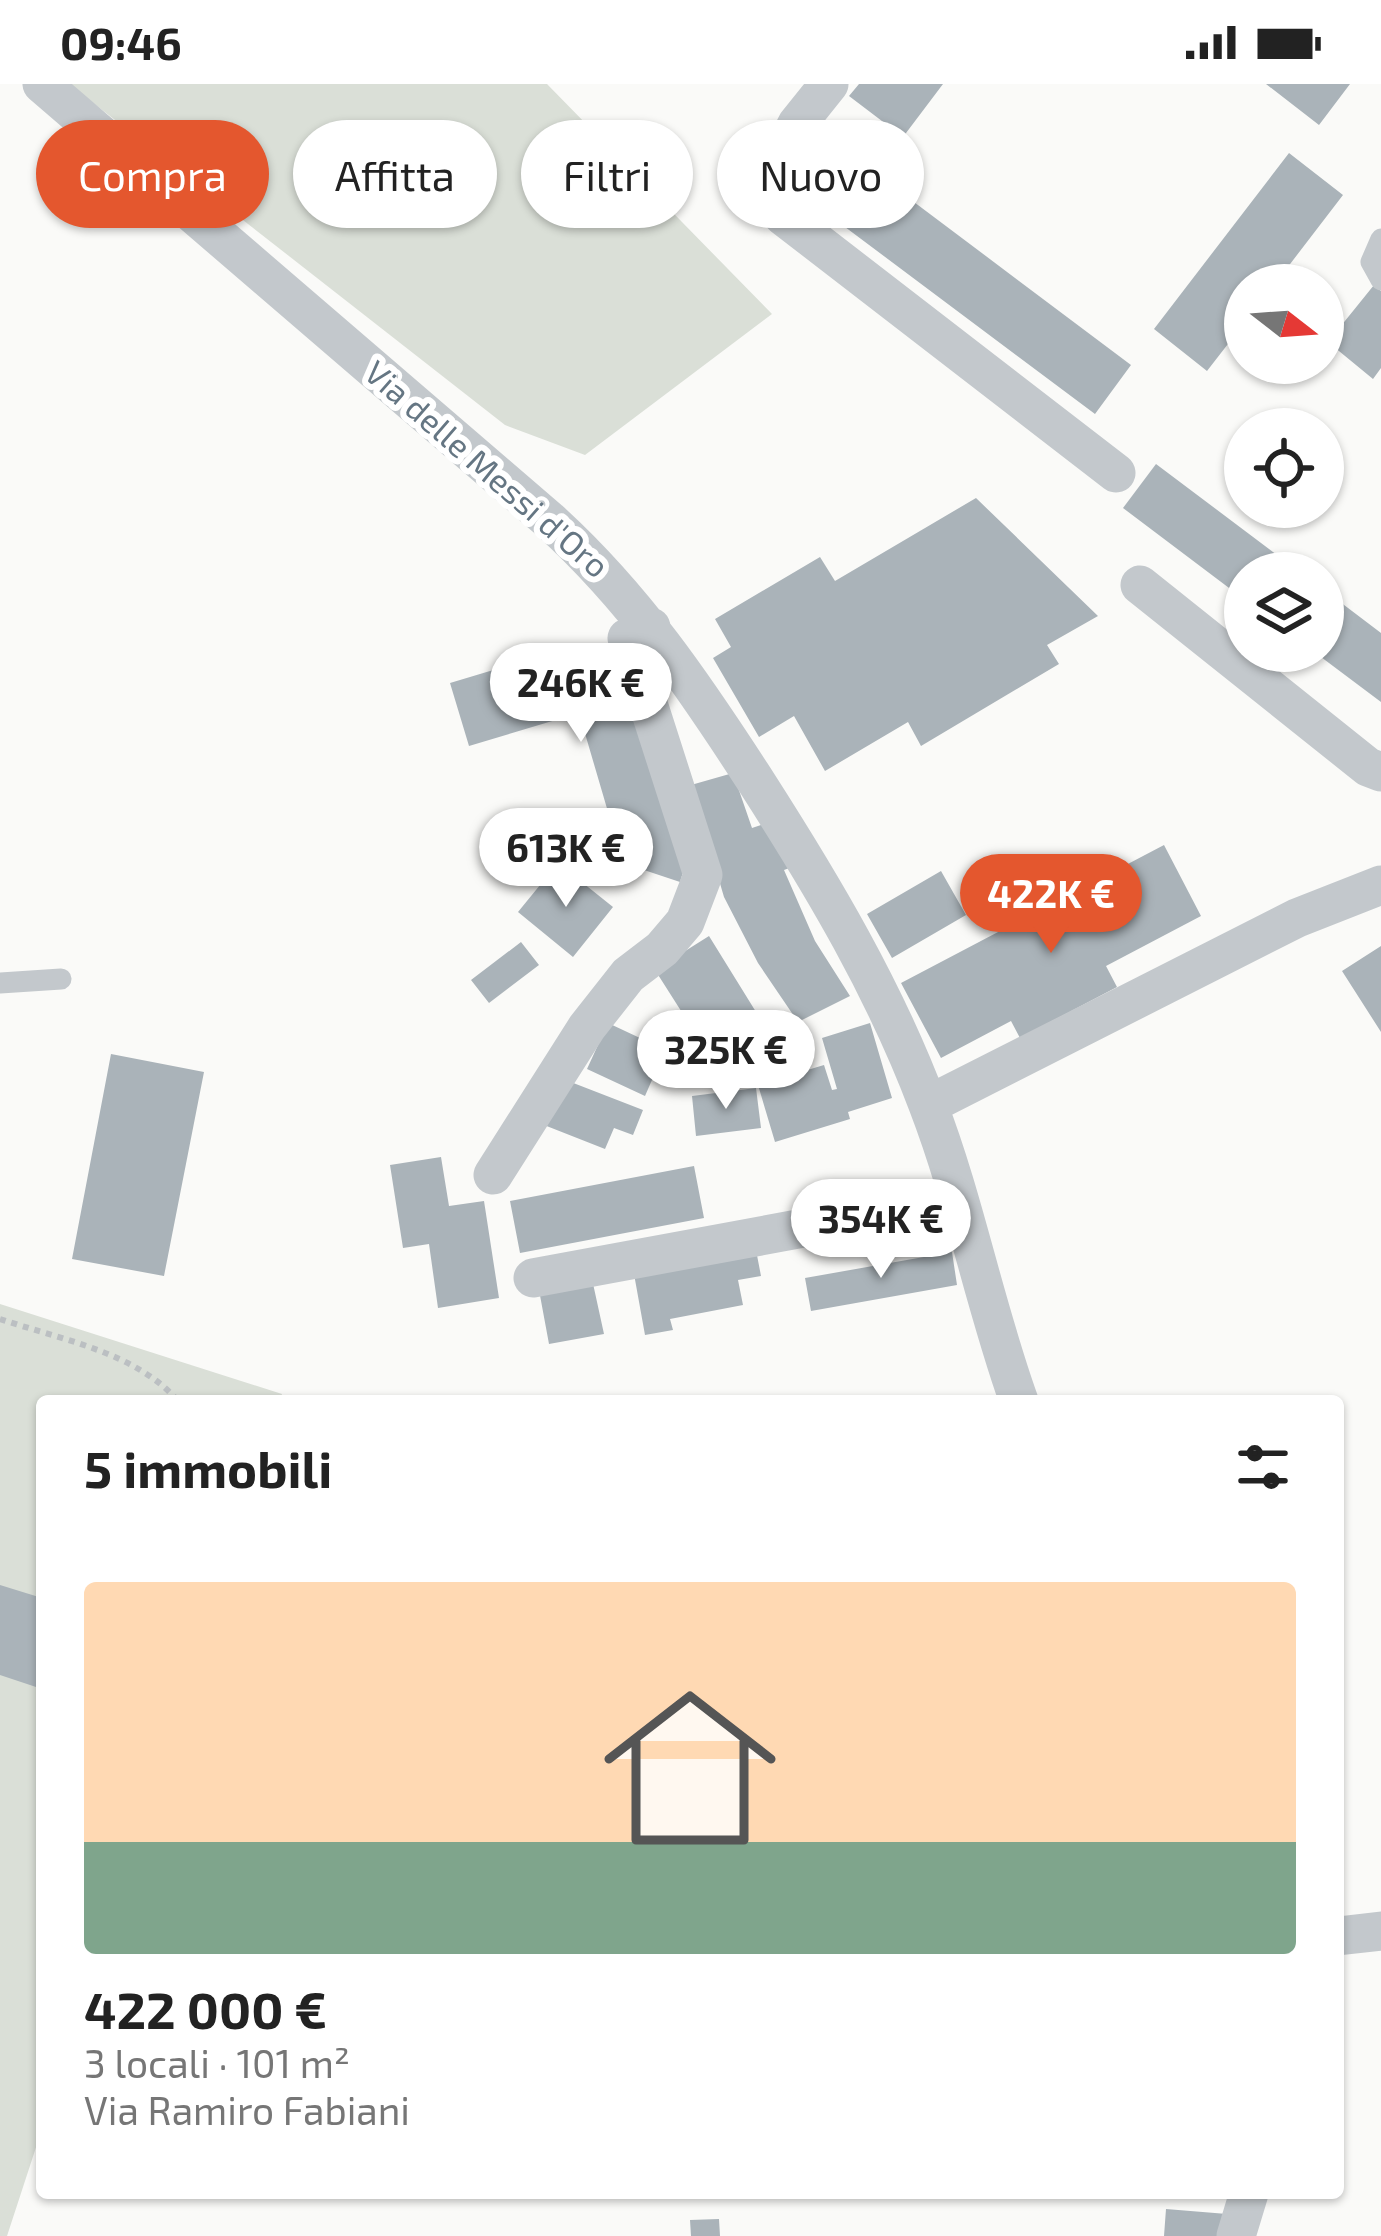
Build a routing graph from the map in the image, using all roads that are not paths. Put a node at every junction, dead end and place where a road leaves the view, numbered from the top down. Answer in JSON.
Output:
{"nodes":[{"id":1,"x":42,"y":84,"type":"edge"},
{"id":2,"x":829,"y":84,"type":"edge"},
{"id":3,"x":1381,"y":239,"type":"edge"},
{"id":4,"x":1381,"y":280,"type":"edge"},
{"id":5,"x":1116,"y":473,"type":"dead end"},
{"id":6,"x":1140,"y":585,"type":"dead end"},
{"id":7,"x":651,"y":627,"type":"junction"},
{"id":8,"x":1381,"y":772,"type":"edge"},
{"id":9,"x":1381,"y":885,"type":"edge"},
{"id":10,"x":61,"y":979,"type":"dead end"},
{"id":11,"x":0,"y":983,"type":"edge"},
{"id":12,"x":928,"y":1105,"type":"junction"},
{"id":13,"x":493,"y":1175,"type":"dead end"},
{"id":14,"x":956,"y":1200,"type":"junction"},
{"id":15,"x":533,"y":1278,"type":"dead end"},
{"id":16,"x":1017,"y":1395,"type":"edge"},
{"id":17,"x":1381,"y":1931,"type":"edge"},
{"id":18,"x":1344,"y":1935,"type":"edge"},
{"id":19,"x":1247,"y":2199,"type":"edge"},
{"id":20,"x":1237,"y":2236,"type":"edge"}],
"edges":[{"from":1,"to":7,"type":"street","name":"Via delle Messi d'Oro"},
{"from":2,"to":5,"type":"street"},
{"from":3,"to":4,"type":"lane"},
{"from":6,"to":8,"type":"street"},
{"from":7,"to":12,"type":"street","name":"Via delle Messi d'Oro"},
{"from":7,"to":13,"type":"street"},
{"from":9,"to":12,"type":"street"},
{"from":10,"to":11,"type":"lane"},
{"from":12,"to":14,"type":"street","name":"Via delle Messi d'Oro"},
{"from":14,"to":15,"type":"street"},
{"from":14,"to":16,"type":"street","name":"Via delle Messi d'Oro"},
{"from":17,"to":18,"type":"street"},
{"from":19,"to":20,"type":"street"}]}
